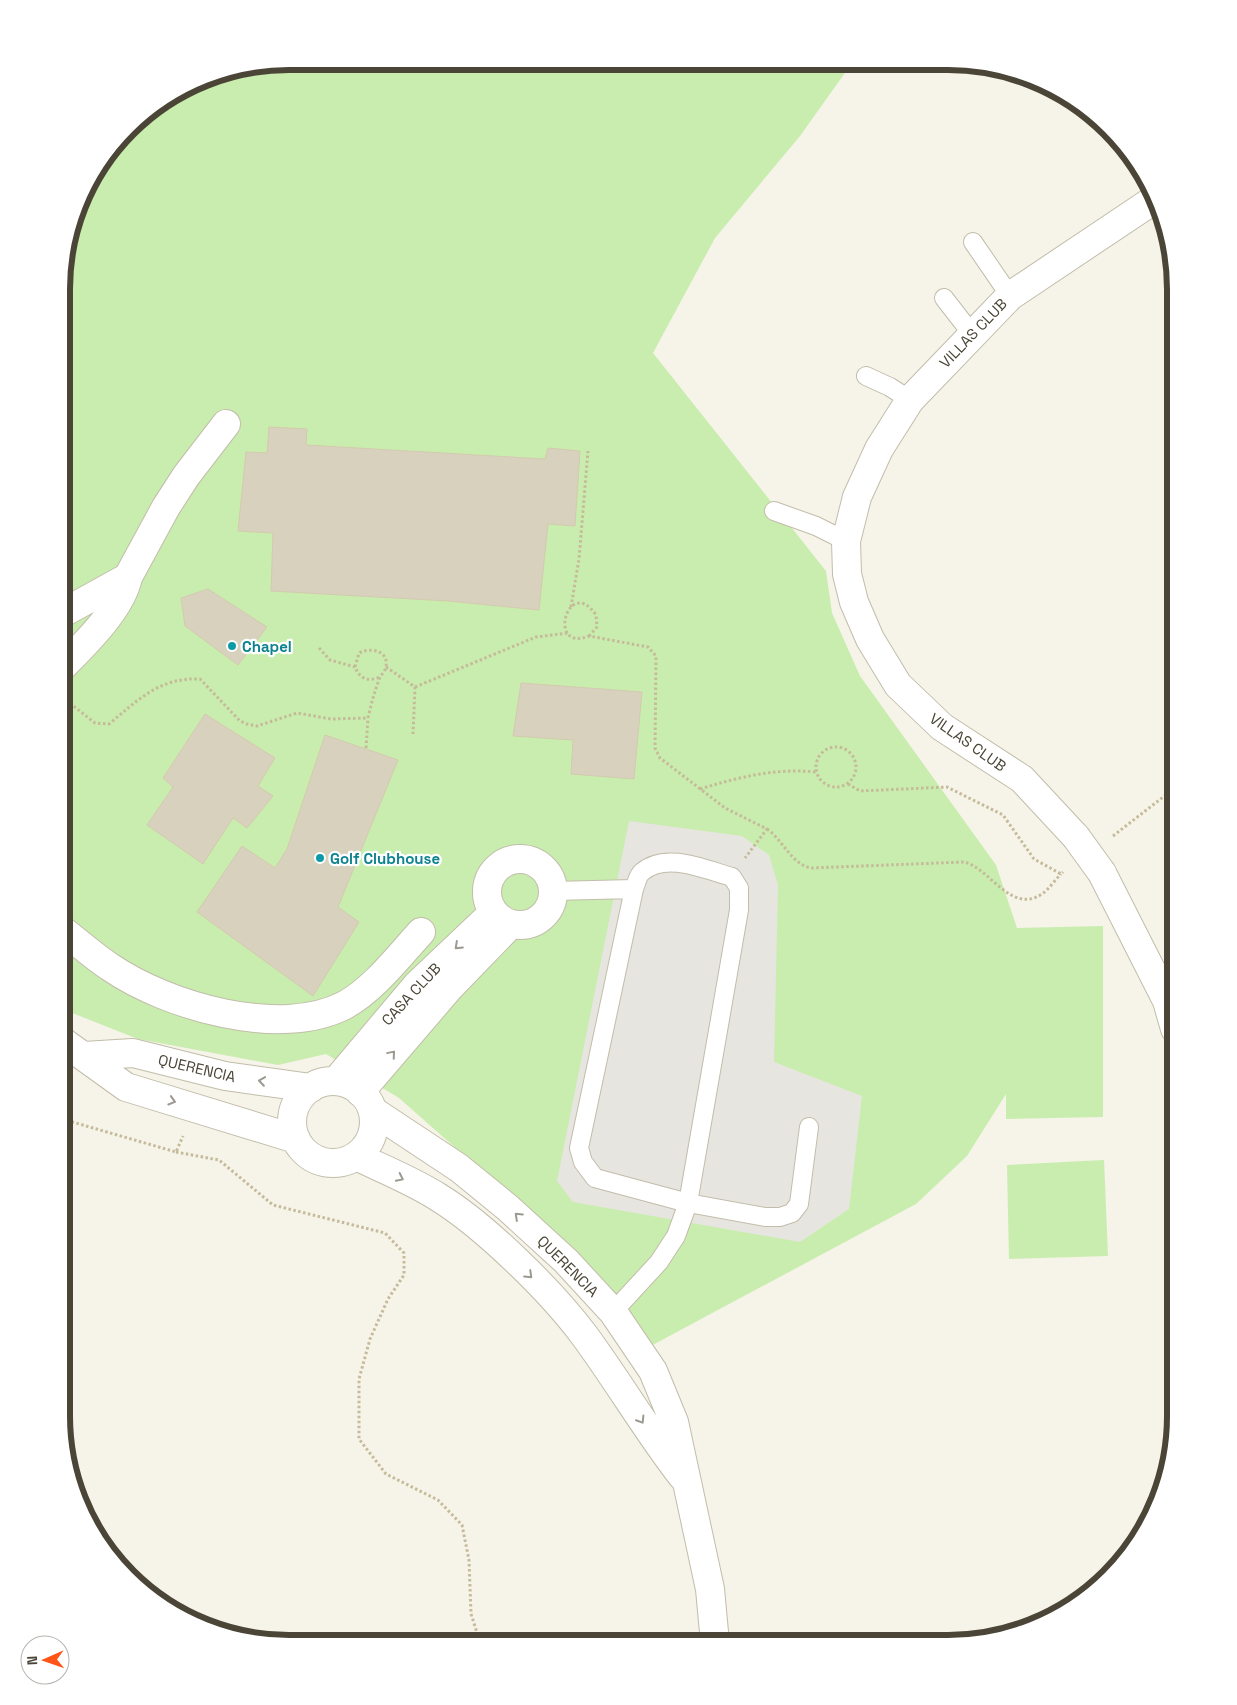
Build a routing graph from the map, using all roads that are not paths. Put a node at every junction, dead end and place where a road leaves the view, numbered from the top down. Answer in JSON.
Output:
{"nodes":[{"id":1,"x":1149,"y":203,"type":"edge"},
{"id":2,"x":973,"y":242,"type":"dead end"},
{"id":3,"x":1010,"y":296,"type":"junction"},
{"id":4,"x":944,"y":298,"type":"dead end"},
{"id":5,"x":972,"y":334,"type":"junction"},
{"id":6,"x":866,"y":376,"type":"dead end"},
{"id":7,"x":910,"y":400,"type":"junction"},
{"id":8,"x":226,"y":424,"type":"dead end"},
{"id":9,"x":774,"y":511,"type":"dead end"},
{"id":10,"x":846,"y":541,"type":"junction"},
{"id":11,"x":128,"y":577,"type":"junction"},
{"id":12,"x":70,"y":609,"type":"edge"},
{"id":13,"x":70,"y":657,"type":"edge"},
{"id":14,"x":634,"y":889,"type":"junction"},
{"id":15,"x":553,"y":891,"type":"junction"},
{"id":16,"x":502,"y":919,"type":"junction"},
{"id":17,"x":421,"y":932,"type":"dead end"},
{"id":18,"x":70,"y":936,"type":"edge"},
{"id":19,"x":1167,"y":1001,"type":"edge"},
{"id":20,"x":73,"y":1048,"type":"edge"},
{"id":21,"x":323,"y":1085,"type":"junction"},
{"id":22,"x":367,"y":1101,"type":"junction"},
{"id":23,"x":809,"y":1127,"type":"dead end"},
{"id":24,"x":296,"y":1139,"type":"junction"},
{"id":25,"x":356,"y":1156,"type":"junction"},
{"id":26,"x":688,"y":1203,"type":"junction"},
{"id":27,"x":613,"y":1312,"type":"junction"},
{"id":28,"x":686,"y":1481,"type":"junction"},
{"id":29,"x":714,"y":1635,"type":"edge"}],
"edges":[{"from":1,"to":3,"type":"street","name":"VILLAS CLUB"},
{"from":2,"to":3,"type":"lane"},
{"from":3,"to":5,"type":"street","name":"VILLAS CLUB"},
{"from":4,"to":5,"type":"lane"},
{"from":5,"to":7,"type":"street","name":"VILLAS CLUB"},
{"from":6,"to":7,"type":"lane"},
{"from":7,"to":10,"type":"street","name":"VILLAS CLUB"},
{"from":8,"to":11,"type":"street"},
{"from":9,"to":10,"type":"lane"},
{"from":10,"to":19,"type":"street","name":"VILLAS CLUB","bridge":true},
{"from":11,"to":12,"type":"street"},
{"from":11,"to":13,"type":"street"},
{"from":14,"to":15,"type":"lane"},
{"from":14,"to":26,"type":"lane"},
{"from":14,"to":26,"type":"lane"},
{"from":15,"to":16,"type":"street"},
{"from":15,"to":16,"type":"street"},
{"from":16,"to":21,"type":"street","name":"CASA CLUB","one_way":true},
{"from":22,"to":16,"type":"street","name":"CASA CLUB","one_way":true},
{"from":17,"to":18,"type":"street"},
{"from":21,"to":20,"type":"street","name":"QUERENCIA","one_way":true},
{"from":20,"to":24,"type":"street","name":"QUERENCIA","one_way":true},
{"from":21,"to":22,"type":"street"},
{"from":21,"to":24,"type":"street"},
{"from":22,"to":25,"type":"street"},
{"from":27,"to":22,"type":"street","name":"QUERENCIA","one_way":true},
{"from":23,"to":26,"type":"lane"},
{"from":24,"to":25,"type":"street"},
{"from":25,"to":28,"type":"street","name":"QUERENCIA","one_way":true},
{"from":26,"to":27,"type":"lane"},
{"from":27,"to":28,"type":"street","name":"QUERENCIA"},
{"from":28,"to":29,"type":"street","name":"QUERENCIA"}]}
